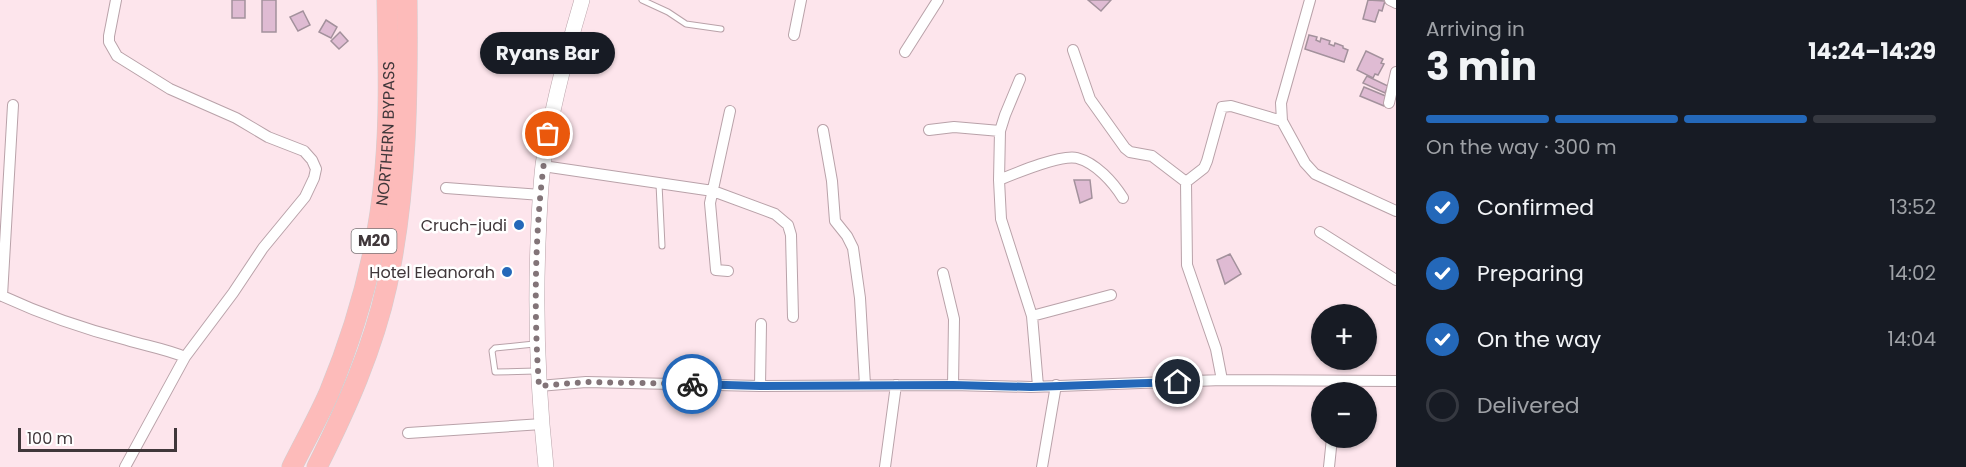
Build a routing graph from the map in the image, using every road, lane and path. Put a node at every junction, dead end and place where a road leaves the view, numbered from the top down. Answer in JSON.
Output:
{"nodes":[{"id":1,"x":116,"y":0,"type":"edge"},
{"id":2,"x":387,"y":0,"type":"edge"},
{"id":3,"x":407,"y":0,"type":"edge"},
{"id":4,"x":582,"y":0,"type":"edge"},
{"id":5,"x":642,"y":0,"type":"edge"},
{"id":6,"x":801,"y":0,"type":"edge"},
{"id":7,"x":938,"y":0,"type":"edge"},
{"id":8,"x":1310,"y":0,"type":"edge"},
{"id":9,"x":1390,"y":0,"type":"edge"},
{"id":10,"x":1396,"y":3,"type":"edge"},
{"id":11,"x":721,"y":29,"type":"dead end"},
{"id":12,"x":794,"y":35,"type":"dead end"},
{"id":13,"x":1072,"y":50,"type":"dead end"},
{"id":14,"x":905,"y":52,"type":"dead end"},
{"id":15,"x":1396,"y":72,"type":"edge"},
{"id":16,"x":1020,"y":79,"type":"dead end"},
{"id":17,"x":1389,"y":103,"type":"dead end"},
{"id":18,"x":13,"y":105,"type":"dead end"},
{"id":19,"x":730,"y":111,"type":"dead end"},
{"id":20,"x":1282,"y":121,"type":"junction"},
{"id":21,"x":823,"y":130,"type":"dead end"},
{"id":22,"x":929,"y":130,"type":"dead end"},
{"id":23,"x":1000,"y":131,"type":"junction"},
{"id":24,"x":543,"y":166,"type":"junction"},
{"id":25,"x":999,"y":180,"type":"junction"},
{"id":26,"x":1186,"y":182,"type":"junction"},
{"id":27,"x":659,"y":183,"type":"junction"},
{"id":28,"x":446,"y":188,"type":"dead end"},
{"id":29,"x":712,"y":192,"type":"junction"},
{"id":30,"x":541,"y":195,"type":"junction"},
{"id":31,"x":1123,"y":198,"type":"dead end"},
{"id":32,"x":1396,"y":211,"type":"edge"},
{"id":33,"x":1320,"y":232,"type":"dead end"},
{"id":34,"x":662,"y":246,"type":"dead end"},
{"id":35,"x":728,"y":271,"type":"dead end"},
{"id":36,"x":943,"y":273,"type":"dead end"},
{"id":37,"x":1396,"y":280,"type":"edge"},
{"id":38,"x":1111,"y":295,"type":"dead end"},
{"id":39,"x":1,"y":296,"type":"edge"},
{"id":40,"x":1032,"y":316,"type":"junction"},
{"id":41,"x":794,"y":317,"type":"dead end"},
{"id":42,"x":761,"y":324,"type":"dead end"},
{"id":43,"x":537,"y":343,"type":"junction"},
{"id":44,"x":185,"y":357,"type":"junction"},
{"id":45,"x":539,"y":379,"type":"junction"},
{"id":46,"x":1222,"y":380,"type":"junction"},
{"id":47,"x":1339,"y":381,"type":"joint"},
{"id":48,"x":1396,"y":381,"type":"edge"},
{"id":49,"x":865,"y":385,"type":"junction"},
{"id":50,"x":896,"y":385,"type":"junction"},
{"id":51,"x":953,"y":385,"type":"junction"},
{"id":52,"x":760,"y":386,"type":"junction"},
{"id":53,"x":1038,"y":386,"type":"junction"},
{"id":54,"x":1056,"y":386,"type":"junction"},
{"id":55,"x":542,"y":424,"type":"junction"},
{"id":56,"x":408,"y":433,"type":"dead end"},
{"id":57,"x":1331,"y":448,"type":"edge"},
{"id":58,"x":125,"y":467,"type":"edge"},
{"id":59,"x":292,"y":467,"type":"edge"},
{"id":60,"x":317,"y":467,"type":"edge"},
{"id":61,"x":546,"y":467,"type":"edge"},
{"id":62,"x":885,"y":467,"type":"edge"},
{"id":63,"x":1042,"y":467,"type":"edge"},
{"id":64,"x":1329,"y":467,"type":"edge"}],
"edges":[{"from":1,"to":44,"type":"street"},
{"from":2,"to":59,"type":"highway","name":"NORTHERN BYPASS","number":"M20"},
{"from":3,"to":60,"type":"highway","name":"NORTHERN BYPASS","number":"M20"},
{"from":4,"to":24,"type":"main road"},
{"from":5,"to":11,"type":"lane"},
{"from":6,"to":12,"type":"street"},
{"from":7,"to":14,"type":"street"},
{"from":8,"to":20,"type":"street"},
{"from":9,"to":10,"type":"street"},
{"from":13,"to":26,"type":"street"},
{"from":15,"to":17,"type":"street"},
{"from":16,"to":23,"type":"street"},
{"from":18,"to":39,"type":"street"},
{"from":19,"to":29,"type":"street"},
{"from":20,"to":26,"type":"street"},
{"from":20,"to":32,"type":"street"},
{"from":21,"to":49,"type":"street"},
{"from":22,"to":23,"type":"street"},
{"from":23,"to":25,"type":"street"},
{"from":24,"to":27,"type":"street"},
{"from":24,"to":30,"type":"main road"},
{"from":25,"to":31,"type":"street"},
{"from":25,"to":40,"type":"street"},
{"from":26,"to":46,"type":"street"},
{"from":27,"to":29,"type":"street"},
{"from":27,"to":34,"type":"lane"},
{"from":28,"to":30,"type":"street"},
{"from":29,"to":35,"type":"street"},
{"from":29,"to":41,"type":"street"},
{"from":30,"to":43,"type":"main road"},
{"from":33,"to":37,"type":"street"},
{"from":36,"to":51,"type":"street"},
{"from":38,"to":40,"type":"street"},
{"from":39,"to":44,"type":"street"},
{"from":40,"to":53,"type":"street"},
{"from":42,"to":52,"type":"street"},
{"from":43,"to":45,"type":"main road"},
{"from":43,"to":45,"type":"lane"},
{"from":44,"to":58,"type":"street"},
{"from":45,"to":52,"type":"street"},
{"from":45,"to":55,"type":"main road"},
{"from":46,"to":47,"type":"street"},
{"from":46,"to":54,"type":"street"},
{"from":47,"to":48,"type":"street"},
{"from":49,"to":50,"type":"street"},
{"from":49,"to":52,"type":"street"},
{"from":50,"to":51,"type":"street"},
{"from":50,"to":62,"type":"street"},
{"from":51,"to":53,"type":"street"},
{"from":53,"to":54,"type":"street"},
{"from":54,"to":63,"type":"street"},
{"from":55,"to":56,"type":"street"},
{"from":55,"to":61,"type":"main road"},
{"from":57,"to":64,"type":"street"}]}
